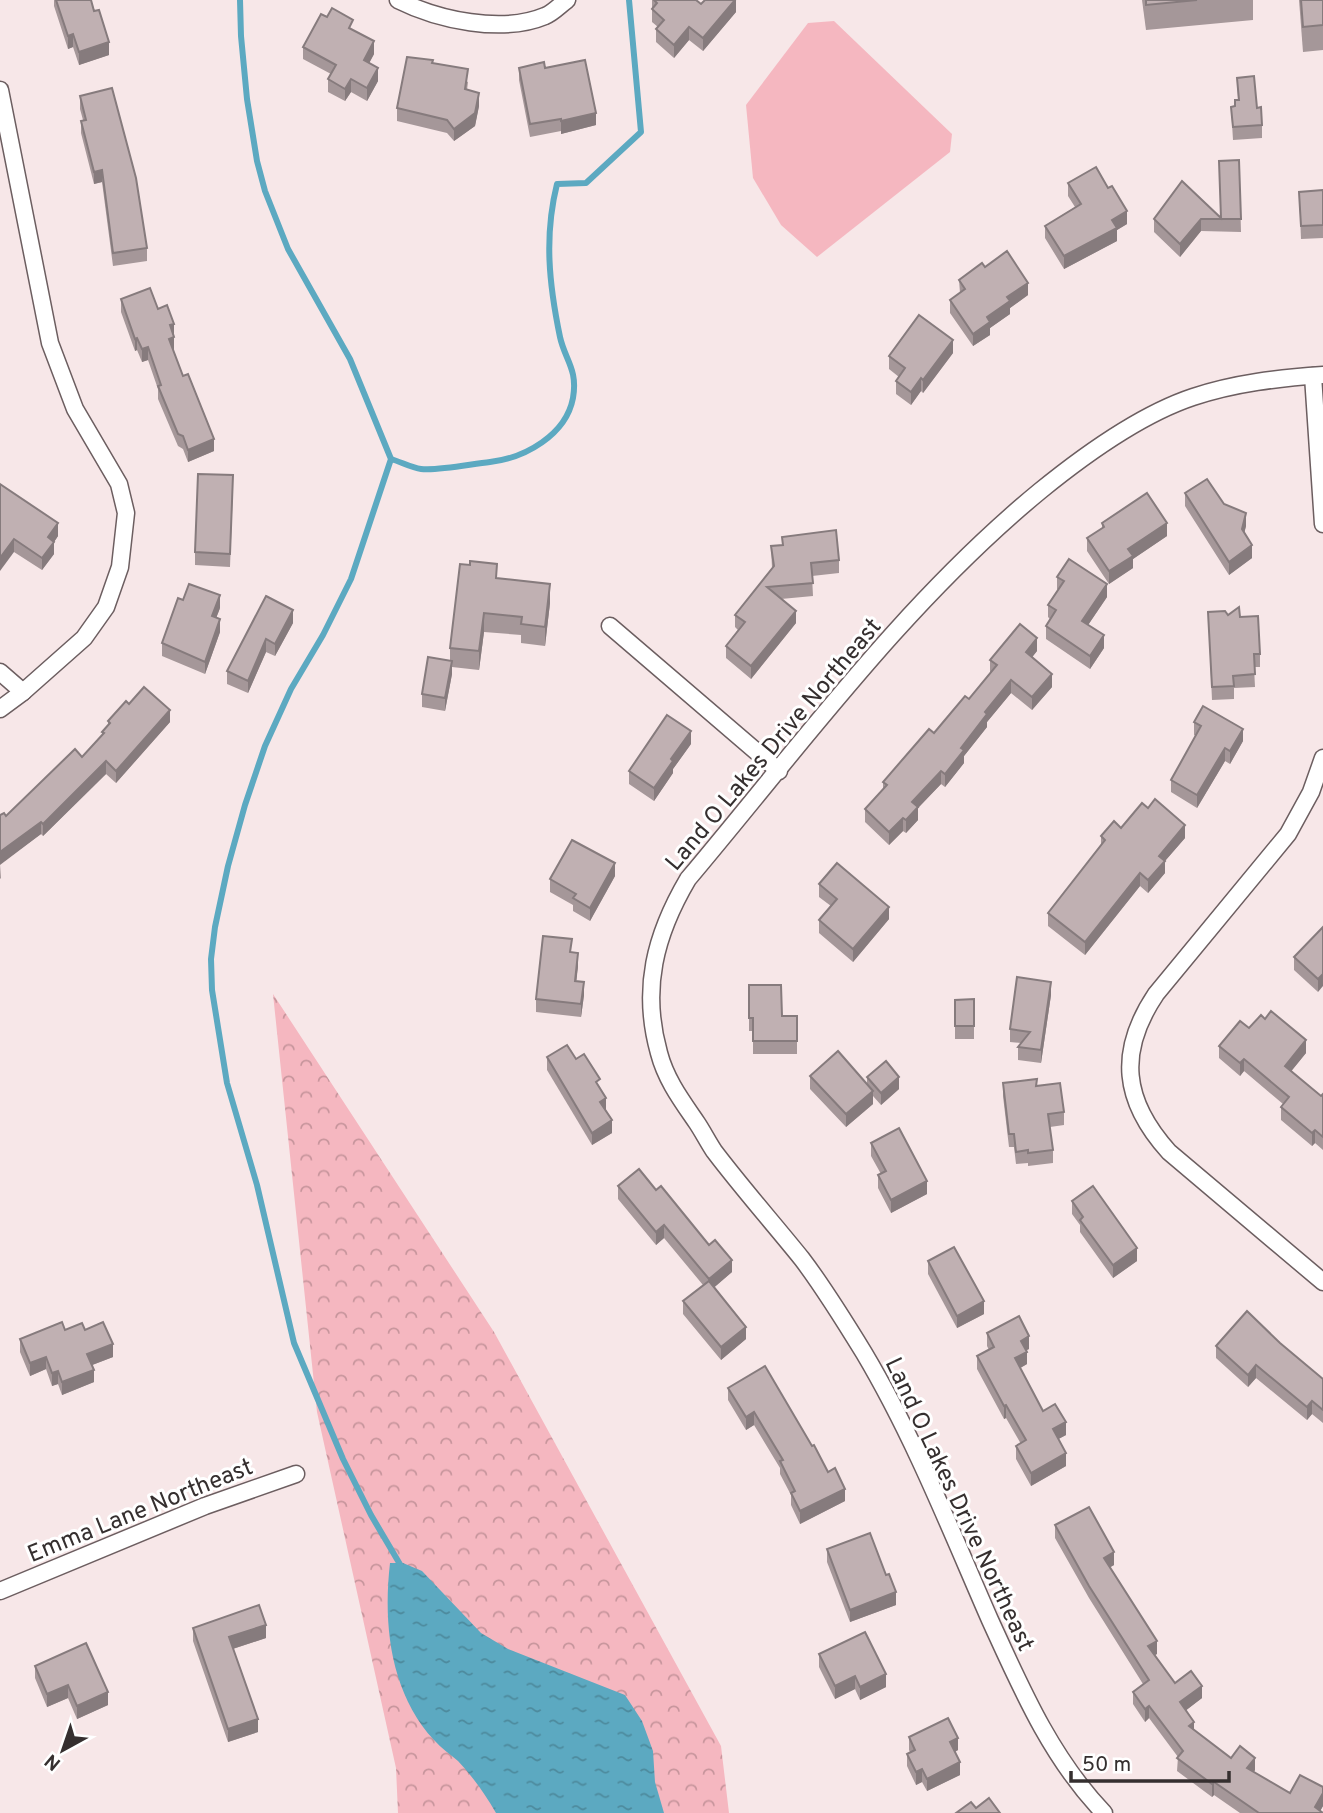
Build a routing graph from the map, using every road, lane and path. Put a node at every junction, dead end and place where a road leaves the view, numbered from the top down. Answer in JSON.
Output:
{"nodes":[{"id":1,"x":398,"y":0,"type":"edge"},
{"id":2,"x":567,"y":0,"type":"edge"},
{"id":3,"x":0,"y":90,"type":"edge"},
{"id":4,"x":1318,"y":375,"type":"edge"},
{"id":5,"x":1323,"y":524,"type":"edge"},
{"id":6,"x":610,"y":626,"type":"dead end"},
{"id":7,"x":0,"y":672,"type":"edge"},
{"id":8,"x":23,"y":692,"type":"junction"},
{"id":9,"x":0,"y":709,"type":"edge"},
{"id":10,"x":1323,"y":758,"type":"edge"},
{"id":11,"x":779,"y":771,"type":"junction"},
{"id":12,"x":1323,"y":1282,"type":"edge"},
{"id":13,"x":296,"y":1474,"type":"dead end"},
{"id":14,"x":0,"y":1591,"type":"edge"},
{"id":15,"x":1104,"y":1813,"type":"edge"}],
"edges":[{"from":1,"to":2,"type":"street"},
{"from":3,"to":8,"type":"street"},
{"from":4,"to":5,"type":"street"},
{"from":4,"to":11,"type":"street","name":"Land O Lakes Drive Northeast"},
{"from":6,"to":11,"type":"street"},
{"from":7,"to":8,"type":"street"},
{"from":8,"to":9,"type":"street"},
{"from":10,"to":12,"type":"street"},
{"from":11,"to":15,"type":"street","name":"Land O Lakes Drive Northeast"},
{"from":13,"to":14,"type":"street","name":"Emma Lane Northeast"}]}
